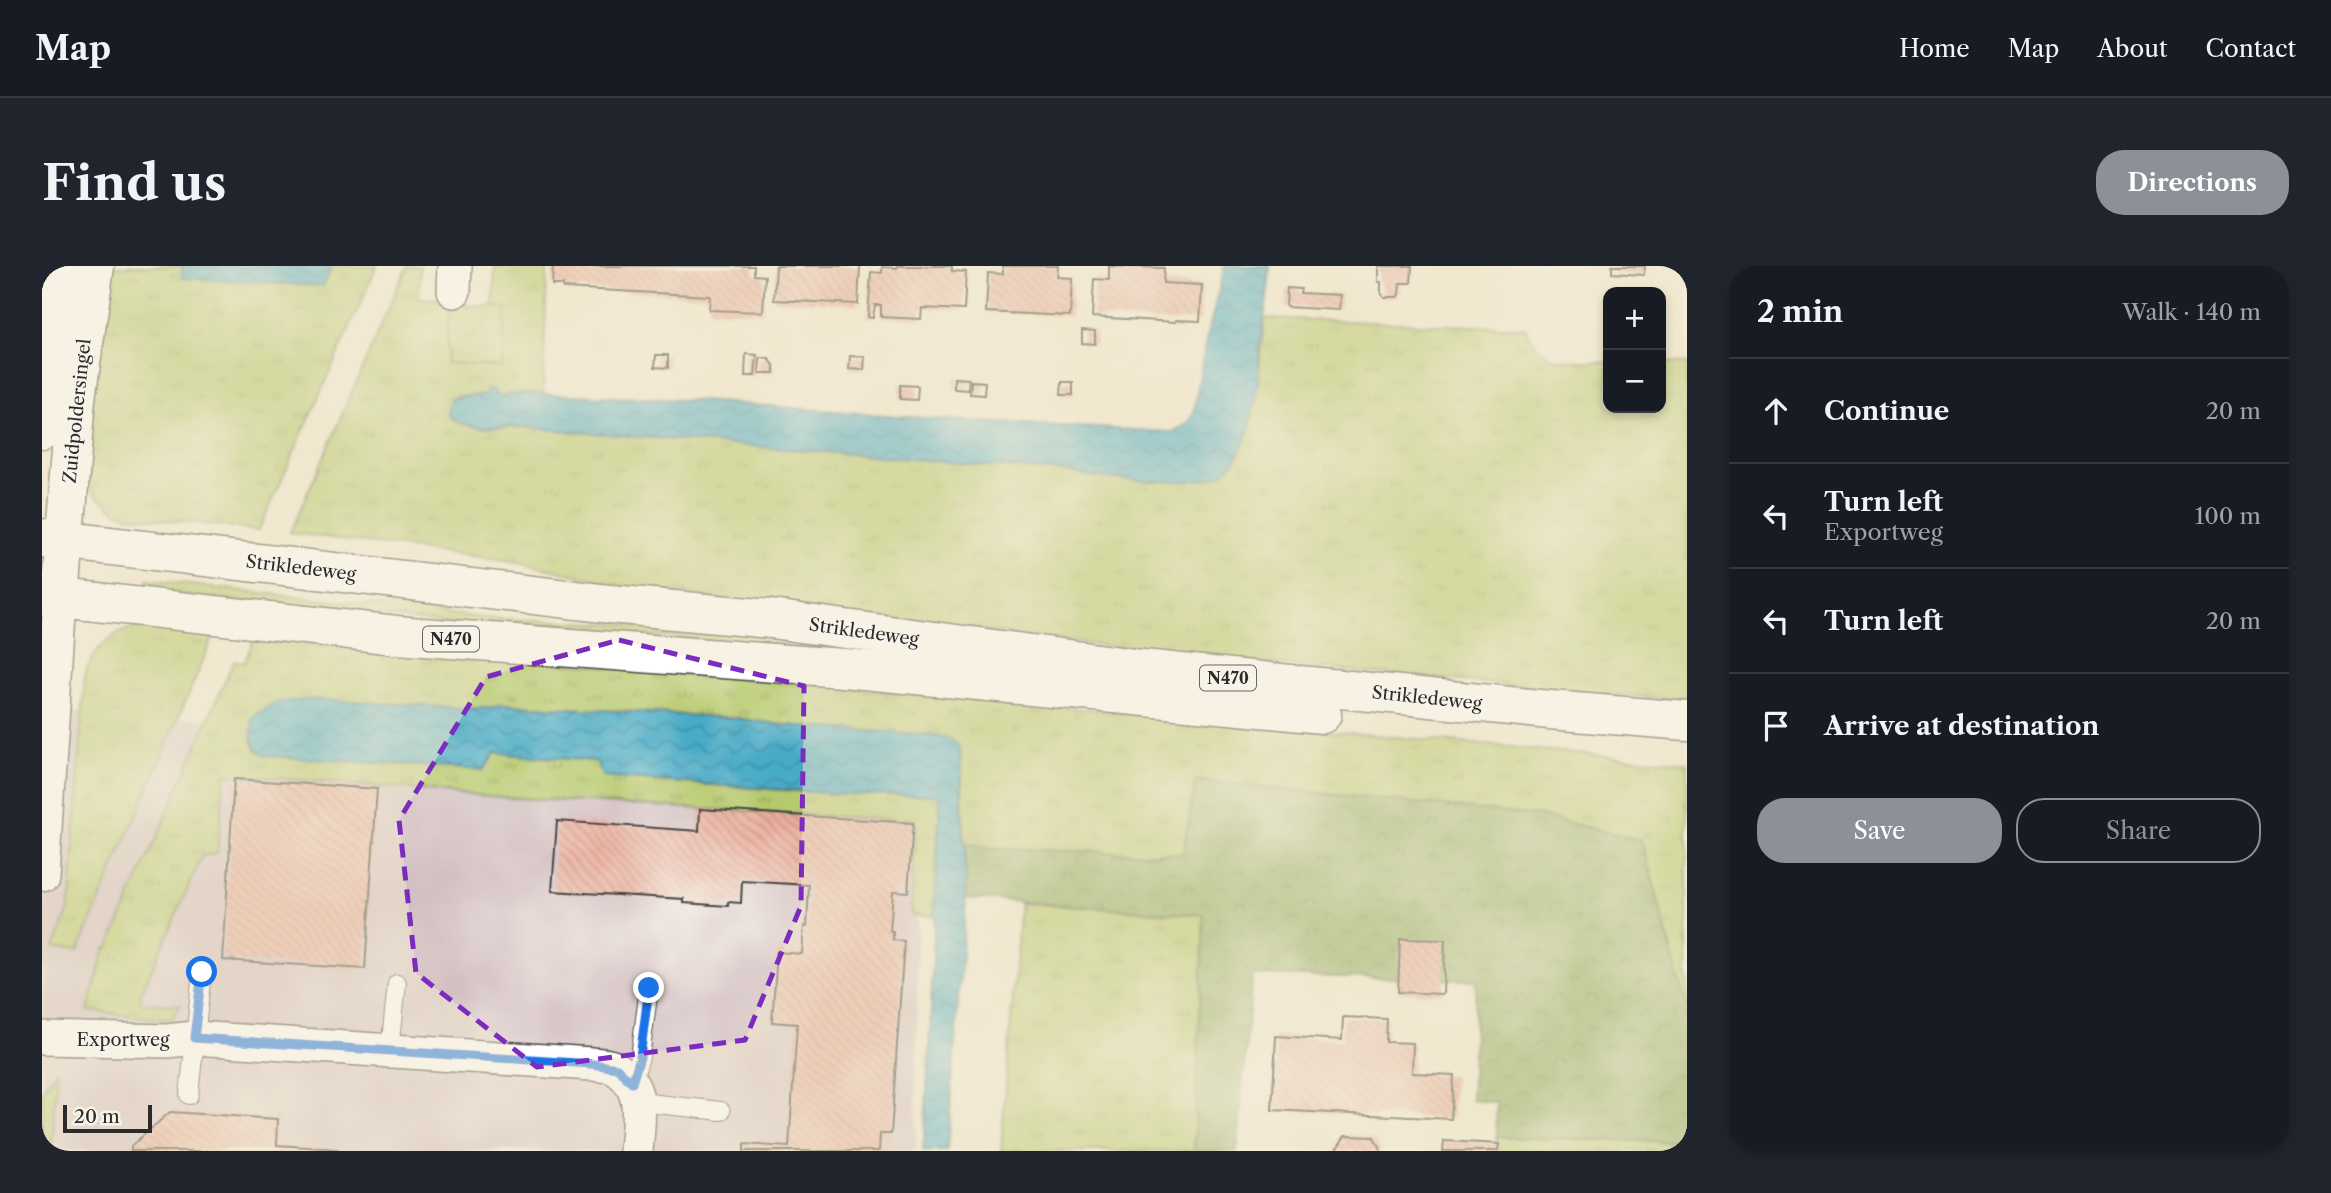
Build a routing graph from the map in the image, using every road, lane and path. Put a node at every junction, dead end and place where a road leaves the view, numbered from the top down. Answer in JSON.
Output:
{"nodes":[{"id":1,"x":65,"y":266,"type":"edge"},
{"id":2,"x":95,"y":266,"type":"edge"},
{"id":3,"x":42,"y":430,"type":"edge"},
{"id":4,"x":53,"y":539,"type":"edge"},
{"id":5,"x":51,"y":597,"type":"edge"},
{"id":6,"x":1687,"y":721,"type":"edge"},
{"id":7,"x":1687,"y":745,"type":"edge"},
{"id":8,"x":42,"y":874,"type":"edge"},
{"id":9,"x":202,"y":972,"type":"dead end"},
{"id":10,"x":397,"y":983,"type":"dead end"},
{"id":11,"x":649,"y":988,"type":"dead end"},
{"id":12,"x":42,"y":1038,"type":"edge"},
{"id":13,"x":194,"y":1038,"type":"junction"},
{"id":14,"x":390,"y":1050,"type":"junction"},
{"id":15,"x":636,"y":1093,"type":"junction"},
{"id":16,"x":189,"y":1095,"type":"dead end"},
{"id":17,"x":721,"y":1111,"type":"dead end"},
{"id":18,"x":636,"y":1151,"type":"edge"}],
"edges":[{"from":1,"to":3,"type":"main road","name":"Zuidpoldersingel"},
{"from":2,"to":4,"type":"main road","name":"Zuidpoldersingel"},
{"from":4,"to":5,"type":"main road","name":"Zuidpoldersingel"},
{"from":4,"to":6,"type":"main road","name":"Strikledeweg","number":"N470"},
{"from":5,"to":7,"type":"main road","name":"Strikledeweg","number":"N470"},
{"from":5,"to":8,"type":"street"},
{"from":9,"to":13,"type":"lane"},
{"from":10,"to":14,"type":"lane"},
{"from":11,"to":15,"type":"lane"},
{"from":12,"to":13,"type":"street","name":"Exportweg"},
{"from":13,"to":14,"type":"street","name":"Exportweg"},
{"from":13,"to":16,"type":"lane"},
{"from":14,"to":15,"type":"street","name":"Exportweg"},
{"from":15,"to":17,"type":"lane"},
{"from":15,"to":18,"type":"street"}]}
